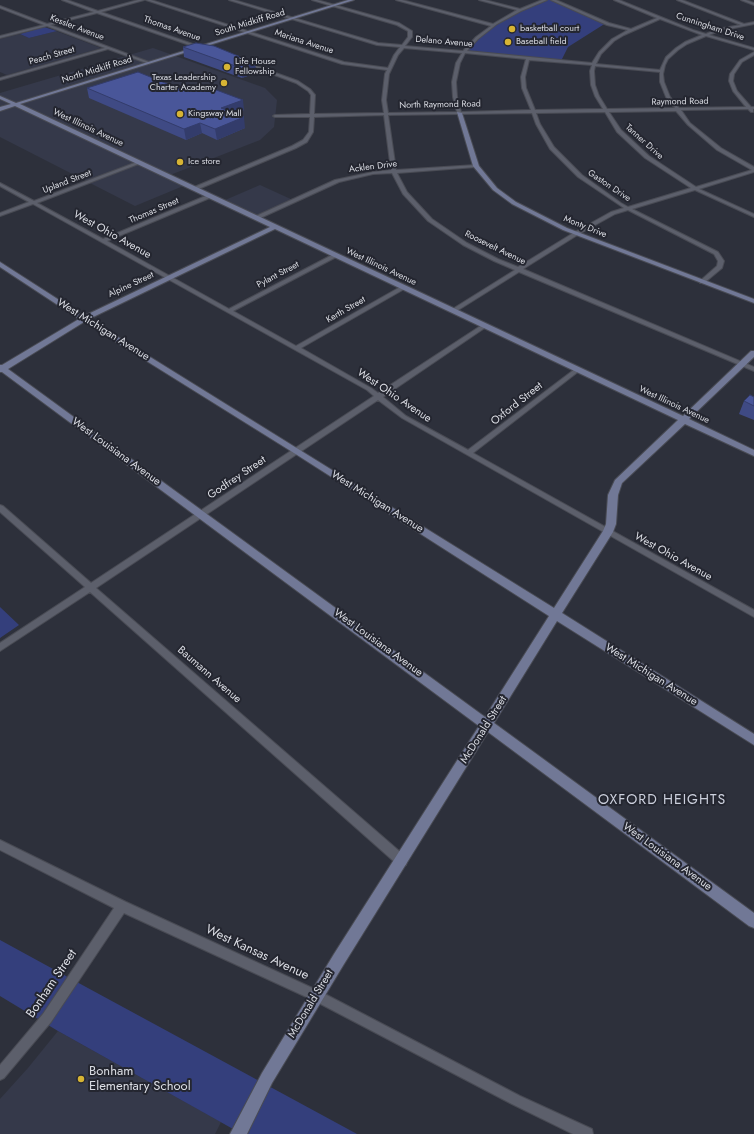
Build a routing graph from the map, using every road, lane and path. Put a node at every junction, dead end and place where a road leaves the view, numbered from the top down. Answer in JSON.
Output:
{"nodes":[{"id":1,"x":64,"y":0,"type":"edge"},
{"id":2,"x":142,"y":0,"type":"edge"},
{"id":3,"x":148,"y":0,"type":"edge"},
{"id":4,"x":231,"y":0,"type":"edge"},
{"id":5,"x":314,"y":0,"type":"edge"},
{"id":6,"x":352,"y":0,"type":"edge"},
{"id":7,"x":398,"y":0,"type":"edge"},
{"id":8,"x":481,"y":0,"type":"edge"},
{"id":9,"x":545,"y":0,"type":"edge"},
{"id":10,"x":553,"y":0,"type":"edge"},
{"id":11,"x":616,"y":0,"type":"edge"},
{"id":12,"x":679,"y":0,"type":"edge"},
{"id":13,"x":743,"y":0,"type":"edge"},
{"id":14,"x":754,"y":4,"type":"edge"},
{"id":15,"x":334,"y":6,"type":"junction"},
{"id":16,"x":0,"y":7,"type":"edge"},
{"id":17,"x":520,"y":10,"type":"junction"},
{"id":18,"x":98,"y":12,"type":"junction"},
{"id":19,"x":292,"y":18,"type":"junction"},
{"id":20,"x":660,"y":18,"type":"junction"},
{"id":21,"x":754,"y":23,"type":"edge"},
{"id":22,"x":47,"y":25,"type":"junction"},
{"id":23,"x":492,"y":25,"type":"junction"},
{"id":24,"x":743,"y":25,"type":"junction"},
{"id":25,"x":631,"y":30,"type":"junction"},
{"id":26,"x":248,"y":32,"type":"junction"},
{"id":27,"x":704,"y":35,"type":"junction"},
{"id":28,"x":0,"y":37,"type":"edge"},
{"id":29,"x":402,"y":46,"type":"junction"},
{"id":30,"x":200,"y":47,"type":"junction"},
{"id":31,"x":108,"y":48,"type":"junction"},
{"id":32,"x":206,"y":49,"type":"edge"},
{"id":33,"x":754,"y":49,"type":"edge"},
{"id":34,"x":464,"y":52,"type":"junction"},
{"id":35,"x":754,"y":53,"type":"edge"},
{"id":36,"x":528,"y":58,"type":"junction"},
{"id":37,"x":242,"y":62,"type":"edge"},
{"id":38,"x":148,"y":63,"type":"junction"},
{"id":39,"x":594,"y":64,"type":"junction"},
{"id":40,"x":388,"y":69,"type":"junction"},
{"id":41,"x":661,"y":71,"type":"junction"},
{"id":42,"x":0,"y":79,"type":"edge"},
{"id":43,"x":0,"y":97,"type":"edge"},
{"id":44,"x":15,"y":104,"type":"junction"},
{"id":45,"x":0,"y":109,"type":"edge"},
{"id":46,"x":752,"y":109,"type":"edge"},
{"id":47,"x":678,"y":110,"type":"junction"},
{"id":48,"x":606,"y":111,"type":"junction"},
{"id":49,"x":533,"y":112,"type":"junction"},
{"id":50,"x":459,"y":113,"type":"junction"},
{"id":51,"x":754,"y":113,"type":"edge"},
{"id":52,"x":386,"y":114,"type":"junction"},
{"id":53,"x":312,"y":115,"type":"junction"},
{"id":54,"x":275,"y":116,"type":"dead end"},
{"id":55,"x":139,"y":162,"type":"junction"},
{"id":56,"x":476,"y":166,"type":"junction"},
{"id":57,"x":754,"y":170,"type":"edge"},
{"id":58,"x":394,"y":172,"type":"junction"},
{"id":59,"x":0,"y":184,"type":"edge"},
{"id":60,"x":194,"y":188,"type":"junction"},
{"id":61,"x":694,"y":188,"type":"junction"},
{"id":62,"x":210,"y":196,"type":"junction"},
{"id":63,"x":34,"y":203,"type":"junction"},
{"id":64,"x":627,"y":208,"type":"junction"},
{"id":65,"x":0,"y":215,"type":"edge"},
{"id":66,"x":754,"y":216,"type":"edge"},
{"id":67,"x":256,"y":218,"type":"junction"},
{"id":68,"x":275,"y":227,"type":"junction"},
{"id":69,"x":577,"y":233,"type":"junction"},
{"id":70,"x":104,"y":241,"type":"junction"},
{"id":71,"x":336,"y":255,"type":"junction"},
{"id":72,"x":0,"y":264,"type":"edge"},
{"id":73,"x":519,"y":270,"type":"junction"},
{"id":74,"x":168,"y":277,"type":"junction"},
{"id":75,"x":702,"y":282,"type":"junction"},
{"id":76,"x":404,"y":288,"type":"junction"},
{"id":77,"x":754,"y":302,"type":"edge"},
{"id":78,"x":230,"y":311,"type":"junction"},
{"id":79,"x":453,"y":311,"type":"junction"},
{"id":80,"x":84,"y":318,"type":"junction"},
{"id":81,"x":484,"y":326,"type":"junction"},
{"id":82,"x":297,"y":348,"type":"junction"},
{"id":83,"x":754,"y":353,"type":"edge"},
{"id":84,"x":742,"y":364,"type":"junction"},
{"id":85,"x":1,"y":368,"type":"edge"},
{"id":86,"x":754,"y":369,"type":"edge"},
{"id":87,"x":577,"y":370,"type":"junction"},
{"id":88,"x":379,"y":397,"type":"junction"},
{"id":89,"x":684,"y":420,"type":"junction"},
{"id":90,"x":297,"y":451,"type":"junction"},
{"id":91,"x":469,"y":453,"type":"junction"},
{"id":92,"x":754,"y":453,"type":"edge"},
{"id":93,"x":0,"y":508,"type":"edge"},
{"id":94,"x":202,"y":514,"type":"junction"},
{"id":95,"x":608,"y":532,"type":"junction"},
{"id":96,"x":91,"y":586,"type":"junction"},
{"id":97,"x":555,"y":614,"type":"junction"},
{"id":98,"x":754,"y":614,"type":"edge"},
{"id":99,"x":0,"y":647,"type":"edge"},
{"id":100,"x":487,"y":724,"type":"junction"},
{"id":101,"x":754,"y":740,"type":"edge"},
{"id":102,"x":0,"y":845,"type":"edge"},
{"id":103,"x":402,"y":861,"type":"junction"},
{"id":104,"x":122,"y":906,"type":"junction"},
{"id":105,"x":754,"y":921,"type":"edge"},
{"id":106,"x":317,"y":996,"type":"junction"},
{"id":107,"x":0,"y":1074,"type":"edge"},
{"id":108,"x":238,"y":1134,"type":"edge"},
{"id":109,"x":587,"y":1134,"type":"edge"}],
"edges":[{"from":1,"to":18,"type":"street","name":"Thomas Avenue"},
{"from":2,"to":18,"type":"street"},
{"from":3,"to":26,"type":"street","name":"Mariana Avenue"},
{"from":4,"to":19,"type":"street","name":"Delano Avenue"},
{"from":5,"to":15,"type":"street","name":"Roosevelt Avenue"},
{"from":6,"to":15,"type":"street","name":"South Midkiff Road"},
{"from":7,"to":23,"type":"street"},
{"from":8,"to":17,"type":"street"},
{"from":9,"to":17,"type":"street"},
{"from":10,"to":25,"type":"street"},
{"from":11,"to":20,"type":"street","name":"Cunningham Drive"},
{"from":12,"to":24,"type":"street"},
{"from":13,"to":14,"type":"street"},
{"from":15,"to":19,"type":"street","name":"South Midkiff Road"},
{"from":15,"to":29,"type":"street","name":"Roosevelt Avenue"},
{"from":16,"to":22,"type":"street","name":"Kessler Avenue"},
{"from":17,"to":23,"type":"street"},
{"from":18,"to":22,"type":"street"},
{"from":18,"to":30,"type":"street","name":"Thomas Avenue"},
{"from":19,"to":26,"type":"street","name":"South Midkiff Road"},
{"from":19,"to":29,"type":"street","name":"Delano Avenue"},
{"from":20,"to":25,"type":"street","name":"Tanner Drive"},
{"from":20,"to":27,"type":"street","name":"Cunningham Drive"},
{"from":21,"to":24,"type":"street"},
{"from":22,"to":28,"type":"street"},
{"from":22,"to":31,"type":"street","name":"Kessler Avenue"},
{"from":23,"to":34,"type":"street"},
{"from":24,"to":27,"type":"street"},
{"from":25,"to":39,"type":"street","name":"Tanner Drive"},
{"from":26,"to":30,"type":"street","name":"South Midkiff Road"},
{"from":26,"to":40,"type":"street","name":"Mariana Avenue"},
{"from":27,"to":33,"type":"street","name":"Cunningham Drive"},
{"from":27,"to":41,"type":"street"},
{"from":29,"to":34,"type":"street","name":"Delano Avenue"},
{"from":29,"to":40,"type":"street","name":"Roosevelt Avenue"},
{"from":30,"to":32,"type":"street","name":"Thomas Avenue"},
{"from":30,"to":38,"type":"street","name":"North Midkiff Road"},
{"from":31,"to":38,"type":"street","name":"Kessler Avenue"},
{"from":31,"to":42,"type":"street","name":"Peach Street"},
{"from":34,"to":36,"type":"street","name":"Delano Avenue"},
{"from":34,"to":50,"type":"street"},
{"from":35,"to":46,"type":"street"},
{"from":36,"to":39,"type":"street","name":"Delano Avenue"},
{"from":36,"to":49,"type":"street","name":"Gaston Drive"},
{"from":37,"to":53,"type":"street"},
{"from":38,"to":44,"type":"street","name":"North Midkiff Road"},
{"from":39,"to":41,"type":"street","name":"Delano Avenue"},
{"from":39,"to":48,"type":"street","name":"Tanner Drive"},
{"from":40,"to":52,"type":"street","name":"Roosevelt Avenue"},
{"from":41,"to":47,"type":"street"},
{"from":43,"to":44,"type":"street","name":"West Illinois Avenue"},
{"from":44,"to":45,"type":"street","name":"North Midkiff Road"},
{"from":44,"to":55,"type":"street","name":"West Illinois Avenue"},
{"from":46,"to":47,"type":"street","name":"Raymond Road"},
{"from":46,"to":51,"type":"street"},
{"from":47,"to":48,"type":"street","name":"Raymond Road"},
{"from":47,"to":57,"type":"street"},
{"from":48,"to":49,"type":"street","name":"North Raymond Road"},
{"from":48,"to":61,"type":"street","name":"Tanner Drive"},
{"from":49,"to":50,"type":"street","name":"North Raymond Road"},
{"from":49,"to":64,"type":"street","name":"Gaston Drive"},
{"from":50,"to":52,"type":"street","name":"North Raymond Road"},
{"from":50,"to":56,"type":"street","name":"Monty Drive"},
{"from":52,"to":53,"type":"street","name":"North Raymond Road"},
{"from":52,"to":58,"type":"street","name":"Roosevelt Avenue"},
{"from":53,"to":54,"type":"street","name":"North Raymond Road"},
{"from":53,"to":60,"type":"street"},
{"from":55,"to":60,"type":"street","name":"West Illinois Avenue"},
{"from":55,"to":63,"type":"street","name":"Upland Street"},
{"from":56,"to":58,"type":"street","name":"Acklen Drive"},
{"from":56,"to":69,"type":"street","name":"Monty Drive"},
{"from":57,"to":61,"type":"street"},
{"from":58,"to":67,"type":"street","name":"Acklen Drive"},
{"from":58,"to":73,"type":"street","name":"Roosevelt Avenue"},
{"from":59,"to":63,"type":"street","name":"West Ohio Avenue"},
{"from":60,"to":62,"type":"street","name":"West Illinois Avenue"},
{"from":61,"to":64,"type":"street"},
{"from":61,"to":66,"type":"street","name":"Tanner Drive"},
{"from":62,"to":67,"type":"street","name":"West Illinois Avenue"},
{"from":62,"to":70,"type":"street","name":"Thomas Street"},
{"from":63,"to":65,"type":"street","name":"Upland Street"},
{"from":63,"to":70,"type":"street","name":"West Ohio Avenue"},
{"from":64,"to":69,"type":"street"},
{"from":64,"to":75,"type":"street","name":"Gaston Drive"},
{"from":67,"to":68,"type":"street","name":"West Illinois Avenue"},
{"from":68,"to":71,"type":"street","name":"West Illinois Avenue"},
{"from":68,"to":74,"type":"street","name":"Alpine Street"},
{"from":69,"to":73,"type":"street"},
{"from":69,"to":75,"type":"street","name":"Monty Drive"},
{"from":70,"to":74,"type":"street","name":"West Ohio Avenue"},
{"from":71,"to":76,"type":"street","name":"West Illinois Avenue"},
{"from":71,"to":78,"type":"street","name":"Pylant Street"},
{"from":72,"to":80,"type":"street","name":"West Michigan Avenue"},
{"from":73,"to":79,"type":"street"},
{"from":73,"to":84,"type":"street","name":"Roosevelt Avenue"},
{"from":74,"to":78,"type":"street","name":"West Ohio Avenue"},
{"from":74,"to":80,"type":"street","name":"Alpine Street"},
{"from":75,"to":77,"type":"street","name":"Monty Drive"},
{"from":76,"to":79,"type":"street","name":"West Illinois Avenue"},
{"from":76,"to":82,"type":"street","name":"Kerth Street"},
{"from":78,"to":82,"type":"street","name":"West Ohio Avenue"},
{"from":79,"to":81,"type":"street","name":"West Illinois Avenue"},
{"from":80,"to":85,"type":"street","name":"Alpine Street"},
{"from":80,"to":90,"type":"street","name":"West Michigan Avenue"},
{"from":81,"to":87,"type":"street","name":"West Illinois Avenue"},
{"from":81,"to":88,"type":"street","name":"Godfrey Street"},
{"from":82,"to":88,"type":"street","name":"West Ohio Avenue"},
{"from":83,"to":84,"type":"street","name":"McDonald Street"},
{"from":84,"to":86,"type":"street","name":"Roosevelt Avenue"},
{"from":84,"to":89,"type":"street","name":"McDonald Street"},
{"from":85,"to":94,"type":"street","name":"West Louisiana Avenue"},
{"from":87,"to":89,"type":"street","name":"West Illinois Avenue"},
{"from":87,"to":91,"type":"street","name":"Oxford Street"},
{"from":88,"to":90,"type":"street","name":"Godfrey Street"},
{"from":88,"to":91,"type":"street","name":"West Ohio Avenue"},
{"from":89,"to":92,"type":"street","name":"West Illinois Avenue"},
{"from":89,"to":95,"type":"street","name":"McDonald Street"},
{"from":90,"to":94,"type":"street","name":"Godfrey Street"},
{"from":90,"to":97,"type":"street","name":"West Michigan Avenue"},
{"from":91,"to":95,"type":"street","name":"West Ohio Avenue"},
{"from":93,"to":96,"type":"street","name":"Baumann Avenue"},
{"from":94,"to":96,"type":"street","name":"Godfrey Street"},
{"from":94,"to":100,"type":"street","name":"West Louisiana Avenue"},
{"from":95,"to":97,"type":"street","name":"McDonald Street"},
{"from":95,"to":98,"type":"street","name":"West Ohio Avenue"},
{"from":96,"to":99,"type":"street","name":"Godfrey Street"},
{"from":96,"to":103,"type":"street","name":"Baumann Avenue"},
{"from":97,"to":100,"type":"street","name":"McDonald Street"},
{"from":97,"to":101,"type":"street","name":"West Michigan Avenue"},
{"from":100,"to":103,"type":"street","name":"McDonald Street"},
{"from":100,"to":105,"type":"street","name":"West Louisiana Avenue"},
{"from":102,"to":104,"type":"street","name":"West Kansas Avenue"},
{"from":103,"to":106,"type":"street","name":"McDonald Street"},
{"from":104,"to":106,"type":"street","name":"West Kansas Avenue"},
{"from":104,"to":107,"type":"street","name":"Bonham Street"},
{"from":106,"to":108,"type":"street","name":"McDonald Street"},
{"from":106,"to":109,"type":"street","name":"West Kansas Avenue"}]}
